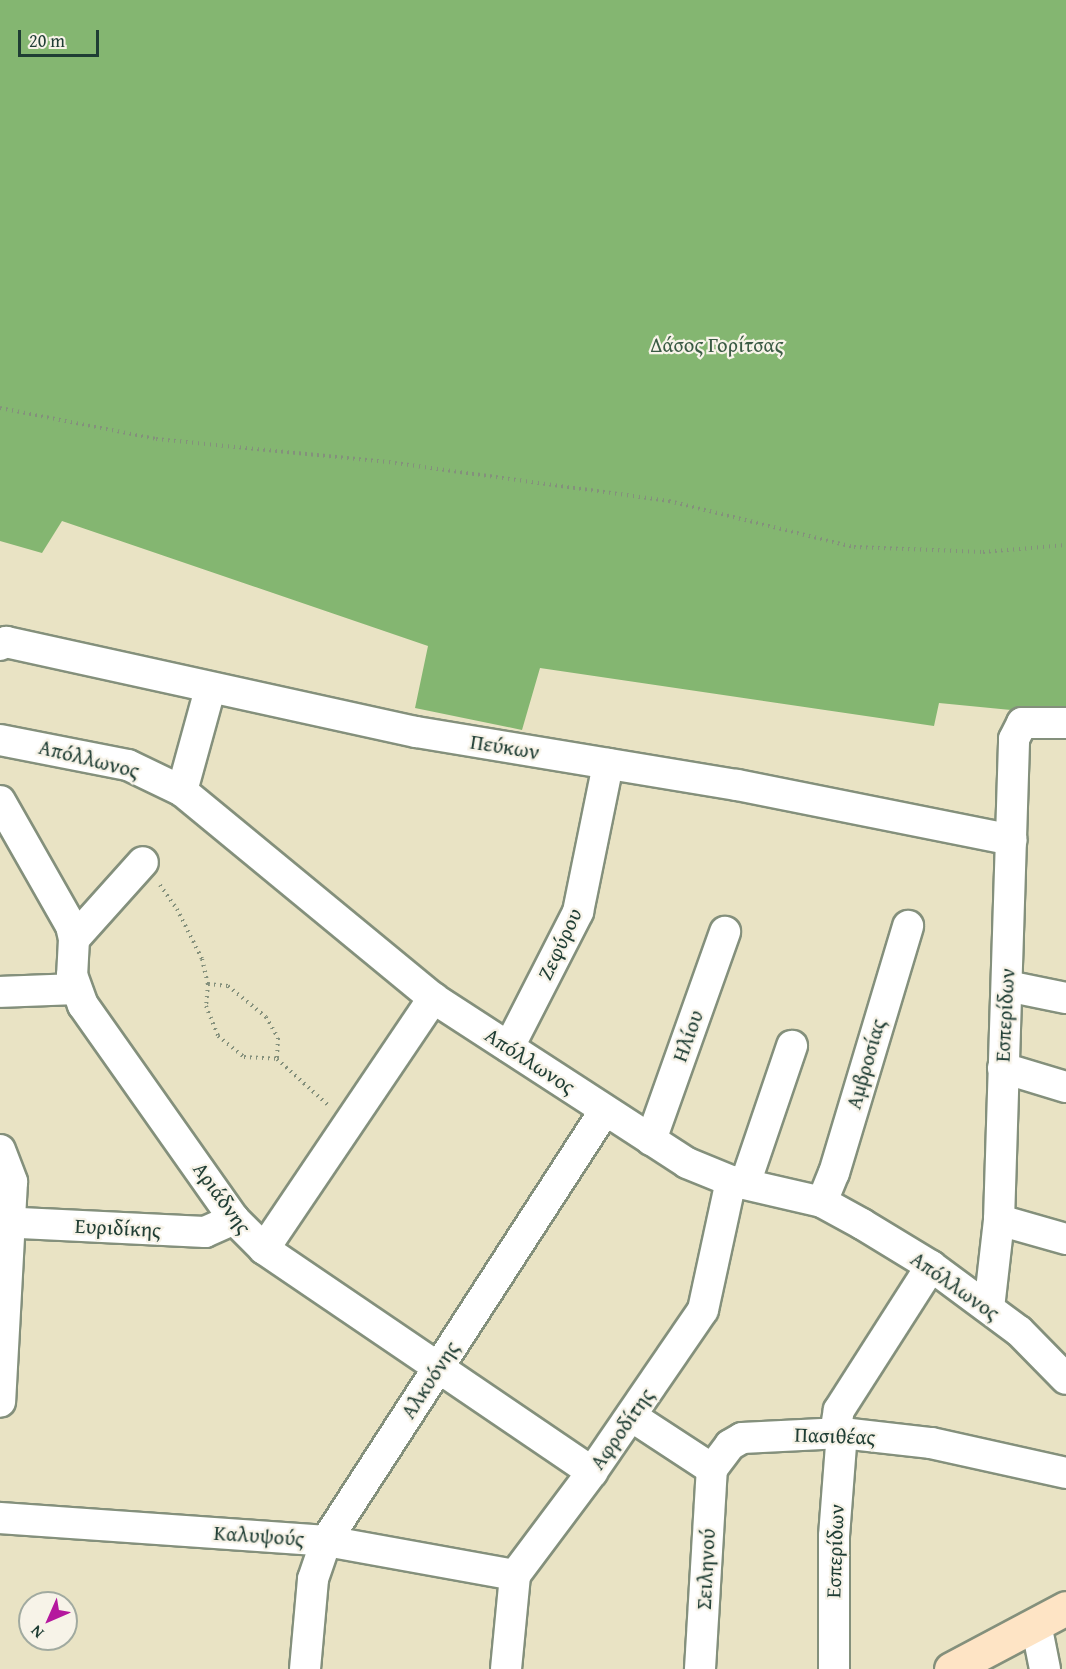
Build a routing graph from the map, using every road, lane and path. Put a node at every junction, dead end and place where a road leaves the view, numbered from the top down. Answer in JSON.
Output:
{"nodes":[{"id":1,"x":0,"y":408,"type":"edge"},
{"id":2,"x":1066,"y":545,"type":"edge"},
{"id":3,"x":0,"y":645,"type":"edge"},
{"id":4,"x":210,"y":688,"type":"junction"},
{"id":5,"x":1066,"y":723,"type":"edge"},
{"id":6,"x":0,"y":740,"type":"edge"},
{"id":7,"x":608,"y":764,"type":"junction"},
{"id":8,"x":182,"y":791,"type":"junction"},
{"id":9,"x":0,"y":801,"type":"edge"},
{"id":10,"x":1012,"y":840,"type":"junction"},
{"id":11,"x":142,"y":862,"type":"joint"},
{"id":12,"x":908,"y":926,"type":"dead end"},
{"id":13,"x":725,"y":932,"type":"dead end"},
{"id":14,"x":74,"y":939,"type":"junction"},
{"id":15,"x":208,"y":984,"type":"junction"},
{"id":16,"x":1007,"y":986,"type":"junction"},
{"id":17,"x":75,"y":989,"type":"junction"},
{"id":18,"x":0,"y":992,"type":"edge"},
{"id":19,"x":433,"y":998,"type":"junction"},
{"id":20,"x":1066,"y":998,"type":"edge"},
{"id":21,"x":792,"y":1046,"type":"dead end"},
{"id":22,"x":509,"y":1047,"type":"junction"},
{"id":23,"x":278,"y":1059,"type":"junction"},
{"id":24,"x":1003,"y":1068,"type":"junction"},
{"id":25,"x":1066,"y":1087,"type":"edge"},
{"id":26,"x":605,"y":1110,"type":"junction"},
{"id":27,"x":349,"y":1123,"type":"junction"},
{"id":28,"x":651,"y":1140,"type":"junction"},
{"id":29,"x":0,"y":1150,"type":"edge"},
{"id":30,"x":738,"y":1182,"type":"junction"},
{"id":31,"x":822,"y":1202,"type":"junction"},
{"id":32,"x":234,"y":1219,"type":"junction"},
{"id":33,"x":999,"y":1220,"type":"junction"},
{"id":34,"x":6,"y":1222,"type":"edge"},
{"id":35,"x":1066,"y":1239,"type":"edge"},
{"id":36,"x":264,"y":1249,"type":"junction"},
{"id":37,"x":931,"y":1266,"type":"junction"},
{"id":38,"x":989,"y":1308,"type":"junction"},
{"id":39,"x":438,"y":1367,"type":"junction"},
{"id":40,"x":1066,"y":1379,"type":"edge"},
{"id":41,"x":0,"y":1402,"type":"edge"},
{"id":42,"x":631,"y":1416,"type":"junction"},
{"id":43,"x":838,"y":1434,"type":"junction"},
{"id":44,"x":712,"y":1469,"type":"junction"},
{"id":45,"x":592,"y":1472,"type":"junction"},
{"id":46,"x":1066,"y":1473,"type":"edge"},
{"id":47,"x":0,"y":1518,"type":"edge"},
{"id":48,"x":326,"y":1541,"type":"junction"},
{"id":49,"x":515,"y":1575,"type":"junction"},
{"id":50,"x":1066,"y":1608,"type":"edge"},
{"id":51,"x":1036,"y":1624,"type":"junction"},
{"id":52,"x":305,"y":1669,"type":"edge"},
{"id":53,"x":506,"y":1669,"type":"edge"},
{"id":54,"x":700,"y":1669,"type":"edge"},
{"id":55,"x":834,"y":1669,"type":"edge"},
{"id":56,"x":951,"y":1669,"type":"edge"},
{"id":57,"x":1045,"y":1669,"type":"edge"}],
"edges":[{"from":1,"to":2,"type":"path"},
{"from":3,"to":4,"type":"street","name":"Πεύκων"},
{"from":4,"to":7,"type":"street","name":"Πεύκων"},
{"from":4,"to":8,"type":"street"},
{"from":5,"to":10,"type":"street","name":"Εσπερίδων"},
{"from":6,"to":8,"type":"street","name":"Απόλλωνος"},
{"from":7,"to":10,"type":"street","name":"Πεύκων"},
{"from":7,"to":22,"type":"street","name":"Ζεφύρου"},
{"from":8,"to":19,"type":"street","name":"Απόλλωνος"},
{"from":9,"to":14,"type":"street","name":"Αριάδνης"},
{"from":10,"to":16,"type":"street","name":"Εσπερίδων"},
{"from":11,"to":14,"type":"street"},
{"from":11,"to":15,"type":"path"},
{"from":12,"to":31,"type":"street","name":"Αμβροσίας"},
{"from":13,"to":28,"type":"street","name":"Ηλίου"},
{"from":14,"to":17,"type":"street","name":"Αριάδνης"},
{"from":15,"to":23,"type":"path"},
{"from":15,"to":23,"type":"path"},
{"from":16,"to":20,"type":"street"},
{"from":16,"to":24,"type":"street","name":"Εσπερίδων"},
{"from":17,"to":18,"type":"street"},
{"from":17,"to":32,"type":"street","name":"Αριάδνης"},
{"from":19,"to":22,"type":"street","name":"Απόλλωνος"},
{"from":19,"to":27,"type":"street"},
{"from":21,"to":30,"type":"street","name":"Αφροδίτης"},
{"from":22,"to":26,"type":"street","name":"Απόλλωνος"},
{"from":23,"to":27,"type":"path"},
{"from":24,"to":25,"type":"street"},
{"from":24,"to":33,"type":"street","name":"Εσπερίδων"},
{"from":26,"to":28,"type":"street","name":"Απόλλωνος"},
{"from":26,"to":39,"type":"street","name":"Αλκυόνης"},
{"from":27,"to":36,"type":"street"},
{"from":28,"to":30,"type":"street","name":"Απόλλωνος"},
{"from":29,"to":34,"type":"street"},
{"from":30,"to":31,"type":"street","name":"Απόλλωνος"},
{"from":30,"to":42,"type":"street","name":"Αφροδίτης"},
{"from":31,"to":37,"type":"street","name":"Απόλλωνος"},
{"from":32,"to":34,"type":"street","name":"Ευριδίκης"},
{"from":32,"to":36,"type":"street","name":"Αριάδνης"},
{"from":33,"to":35,"type":"street"},
{"from":33,"to":38,"type":"street","name":"Εσπερίδων"},
{"from":34,"to":41,"type":"street"},
{"from":36,"to":39,"type":"street","name":"Αριάδνης"},
{"from":37,"to":38,"type":"street","name":"Απόλλωνος"},
{"from":37,"to":43,"type":"street","name":"Εσπερίδων"},
{"from":38,"to":40,"type":"street","name":"Απόλλωνος"},
{"from":39,"to":45,"type":"street","name":"Αριάδνης"},
{"from":39,"to":48,"type":"street","name":"Αλκυόνης"},
{"from":42,"to":44,"type":"street"},
{"from":42,"to":45,"type":"street","name":"Αφροδίτης"},
{"from":43,"to":44,"type":"street","name":"Πασιθέας"},
{"from":43,"to":46,"type":"street","name":"Πασιθέας"},
{"from":43,"to":55,"type":"street","name":"Εσπερίδων"},
{"from":44,"to":54,"type":"street","name":"Σειληνού"},
{"from":45,"to":49,"type":"street","name":"Αφροδίτης"},
{"from":47,"to":48,"type":"street","name":"Καλυψούς"},
{"from":48,"to":49,"type":"street","name":"Καλυψούς"},
{"from":48,"to":52,"type":"street","name":"Αλκυόνης"},
{"from":49,"to":53,"type":"street"},
{"from":50,"to":51,"type":"street"},
{"from":51,"to":56,"type":"street"},
{"from":51,"to":57,"type":"street"}]}
